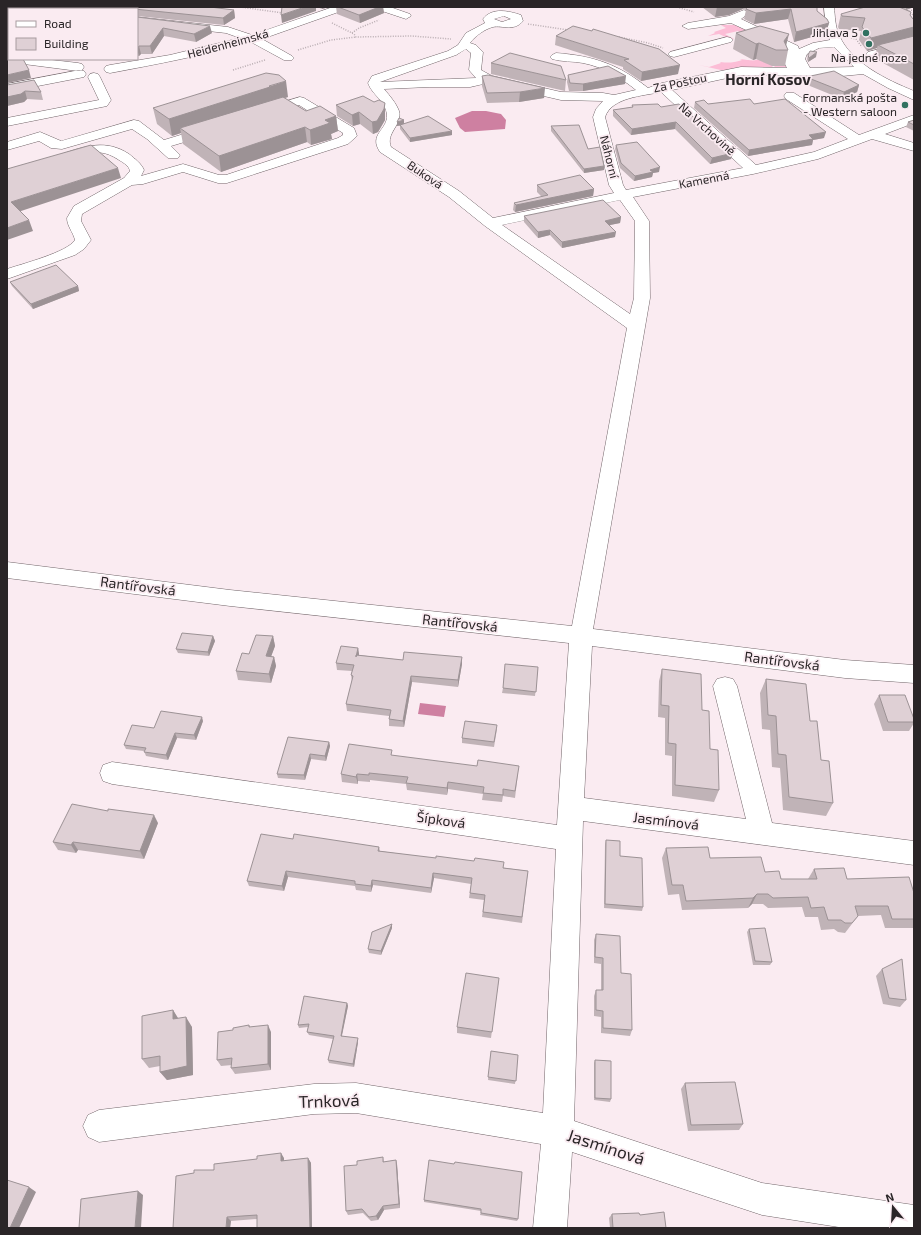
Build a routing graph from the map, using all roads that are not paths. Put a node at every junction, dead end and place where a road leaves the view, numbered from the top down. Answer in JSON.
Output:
{"nodes":[{"id":1,"x":343,"y":7,"type":"edge"},
{"id":2,"x":380,"y":7,"type":"edge"},
{"id":3,"x":737,"y":7,"type":"edge"},
{"id":4,"x":829,"y":7,"type":"edge"},
{"id":5,"x":480,"y":9,"type":"dead end"},
{"id":6,"x":524,"y":9,"type":"dead end"},
{"id":7,"x":406,"y":16,"type":"dead end"},
{"id":8,"x":493,"y":19,"type":"junction"},
{"id":9,"x":732,"y":19,"type":"junction"},
{"id":10,"x":138,"y":20,"type":"edge"},
{"id":11,"x":254,"y":38,"type":"junction"},
{"id":12,"x":727,"y":40,"type":"dead end"},
{"id":13,"x":880,"y":40,"type":"edge"},
{"id":14,"x":914,"y":42,"type":"edge"},
{"id":15,"x":466,"y":43,"type":"junction"},
{"id":16,"x":837,"y":43,"type":"junction"},
{"id":17,"x":712,"y":44,"type":"junction"},
{"id":18,"x":873,"y":53,"type":"edge"},
{"id":19,"x":674,"y":54,"type":"road end"},
{"id":20,"x":556,"y":57,"type":"dead end"},
{"id":21,"x":288,"y":58,"type":"dead end"},
{"id":22,"x":22,"y":60,"type":"edge"},
{"id":23,"x":94,"y":70,"type":"junction"},
{"id":24,"x":865,"y":70,"type":"junction"},
{"id":25,"x":801,"y":72,"type":"junction"},
{"id":26,"x":488,"y":79,"type":"junction"},
{"id":27,"x":375,"y":86,"type":"junction"},
{"id":28,"x":662,"y":87,"type":"junction"},
{"id":29,"x":7,"y":88,"type":"edge"},
{"id":30,"x":644,"y":91,"type":"junction"},
{"id":31,"x":790,"y":96,"type":"dead end"},
{"id":32,"x":914,"y":96,"type":"edge"},
{"id":33,"x":614,"y":99,"type":"junction"},
{"id":34,"x":249,"y":117,"type":"edge"},
{"id":35,"x":599,"y":117,"type":"joint"},
{"id":36,"x":149,"y":119,"type":"dead end"},
{"id":37,"x":914,"y":119,"type":"edge"},
{"id":38,"x":7,"y":122,"type":"edge"},
{"id":39,"x":134,"y":124,"type":"junction"},
{"id":40,"x":220,"y":126,"type":"edge"},
{"id":41,"x":872,"y":135,"type":"junction"},
{"id":42,"x":366,"y":139,"type":"junction"},
{"id":43,"x":858,"y":140,"type":"junction"},
{"id":44,"x":162,"y":145,"type":"junction"},
{"id":45,"x":7,"y":146,"type":"edge"},
{"id":46,"x":914,"y":147,"type":"edge"},
{"id":47,"x":55,"y":160,"type":"edge"},
{"id":48,"x":183,"y":168,"type":"junction"},
{"id":49,"x":753,"y":170,"type":"junction"},
{"id":50,"x":129,"y":181,"type":"junction"},
{"id":51,"x":623,"y":195,"type":"junction"},
{"id":52,"x":490,"y":223,"type":"junction"},
{"id":53,"x":7,"y":274,"type":"edge"},
{"id":54,"x":636,"y":326,"type":"junction"},
{"id":55,"x":7,"y":570,"type":"edge"},
{"id":56,"x":581,"y":636,"type":"junction"},
{"id":57,"x":914,"y":674,"type":"edge"},
{"id":58,"x":725,"y":686,"type":"dead end"},
{"id":59,"x":112,"y":773,"type":"dead end"},
{"id":60,"x":570,"y":808,"type":"junction"},
{"id":61,"x":762,"y":833,"type":"junction"},
{"id":62,"x":569,"y":839,"type":"junction"},
{"id":63,"x":914,"y":853,"type":"edge"},
{"id":64,"x":99,"y":1126,"type":"dead end"},
{"id":65,"x":558,"y":1131,"type":"junction"},
{"id":66,"x":914,"y":1222,"type":"edge"},
{"id":67,"x":550,"y":1228,"type":"edge"}],
"edges":[{"from":1,"to":11,"type":"street","name":"Heidenheimská"},
{"from":2,"to":7,"type":"street"},
{"from":3,"to":9,"type":"street"},
{"from":4,"to":16,"type":"street"},
{"from":5,"to":8,"type":"street"},
{"from":6,"to":8,"type":"street"},
{"from":8,"to":15,"type":"street"},
{"from":9,"to":17,"type":"street"},
{"from":9,"to":25,"type":"street"},
{"from":10,"to":11,"type":"street"},
{"from":11,"to":21,"type":"street"},
{"from":11,"to":23,"type":"street","name":"Heidenheimská"},
{"from":12,"to":17,"type":"street"},
{"from":13,"to":14,"type":"street"},
{"from":14,"to":18,"type":"street"},
{"from":15,"to":26,"type":"street"},
{"from":15,"to":27,"type":"street"},
{"from":16,"to":24,"type":"street"},
{"from":16,"to":25,"type":"street"},
{"from":17,"to":19,"type":"street"},
{"from":20,"to":30,"type":"street"},
{"from":22,"to":23,"type":"street"},
{"from":23,"to":29,"type":"street"},
{"from":23,"to":38,"type":"street"},
{"from":24,"to":25,"type":"street","name":"Za Poštou"},
{"from":24,"to":32,"type":"street"},
{"from":25,"to":28,"type":"street","name":"Za Poštou"},
{"from":26,"to":27,"type":"street"},
{"from":26,"to":33,"type":"street"},
{"from":27,"to":42,"type":"street"},
{"from":28,"to":30,"type":"street","name":"Za Poštou"},
{"from":28,"to":49,"type":"street","name":"Na Vrchovině"},
{"from":30,"to":33,"type":"street","name":"Za Poštou"},
{"from":31,"to":43,"type":"street"},
{"from":33,"to":35,"type":"street","name":"Za Poštou"},
{"from":34,"to":42,"type":"street","name":"Buková"},
{"from":35,"to":51,"type":"street","name":"Náhorní"},
{"from":36,"to":39,"type":"street"},
{"from":37,"to":41,"type":"street","name":"Kamenná"},
{"from":39,"to":44,"type":"street"},
{"from":39,"to":45,"type":"street"},
{"from":40,"to":44,"type":"street"},
{"from":41,"to":43,"type":"street","name":"Kamenná"},
{"from":41,"to":46,"type":"street"},
{"from":42,"to":48,"type":"street"},
{"from":42,"to":52,"type":"street","name":"Buková"},
{"from":43,"to":49,"type":"street","name":"Kamenná"},
{"from":44,"to":48,"type":"street"},
{"from":47,"to":50,"type":"street"},
{"from":48,"to":50,"type":"street"},
{"from":49,"to":51,"type":"street","name":"Kamenná"},
{"from":50,"to":53,"type":"street"},
{"from":51,"to":52,"type":"street","name":"Kamenná"},
{"from":51,"to":54,"type":"street","name":"Náhorní"},
{"from":52,"to":54,"type":"street","name":"Buková"},
{"from":54,"to":56,"type":"street","name":"Náhorní"},
{"from":55,"to":56,"type":"street","name":"Rantířovská"},
{"from":56,"to":57,"type":"street","name":"Rantířovská"},
{"from":56,"to":60,"type":"street"},
{"from":58,"to":61,"type":"street"},
{"from":59,"to":62,"type":"street","name":"Šípková"},
{"from":60,"to":61,"type":"street","name":"Jasmínová"},
{"from":60,"to":62,"type":"street"},
{"from":61,"to":63,"type":"street","name":"Jasmínová"},
{"from":62,"to":65,"type":"street","name":"Jasmínová"},
{"from":64,"to":65,"type":"street","name":"Trnková"},
{"from":65,"to":66,"type":"street","name":"Jasmínová"},
{"from":65,"to":67,"type":"street"}]}
